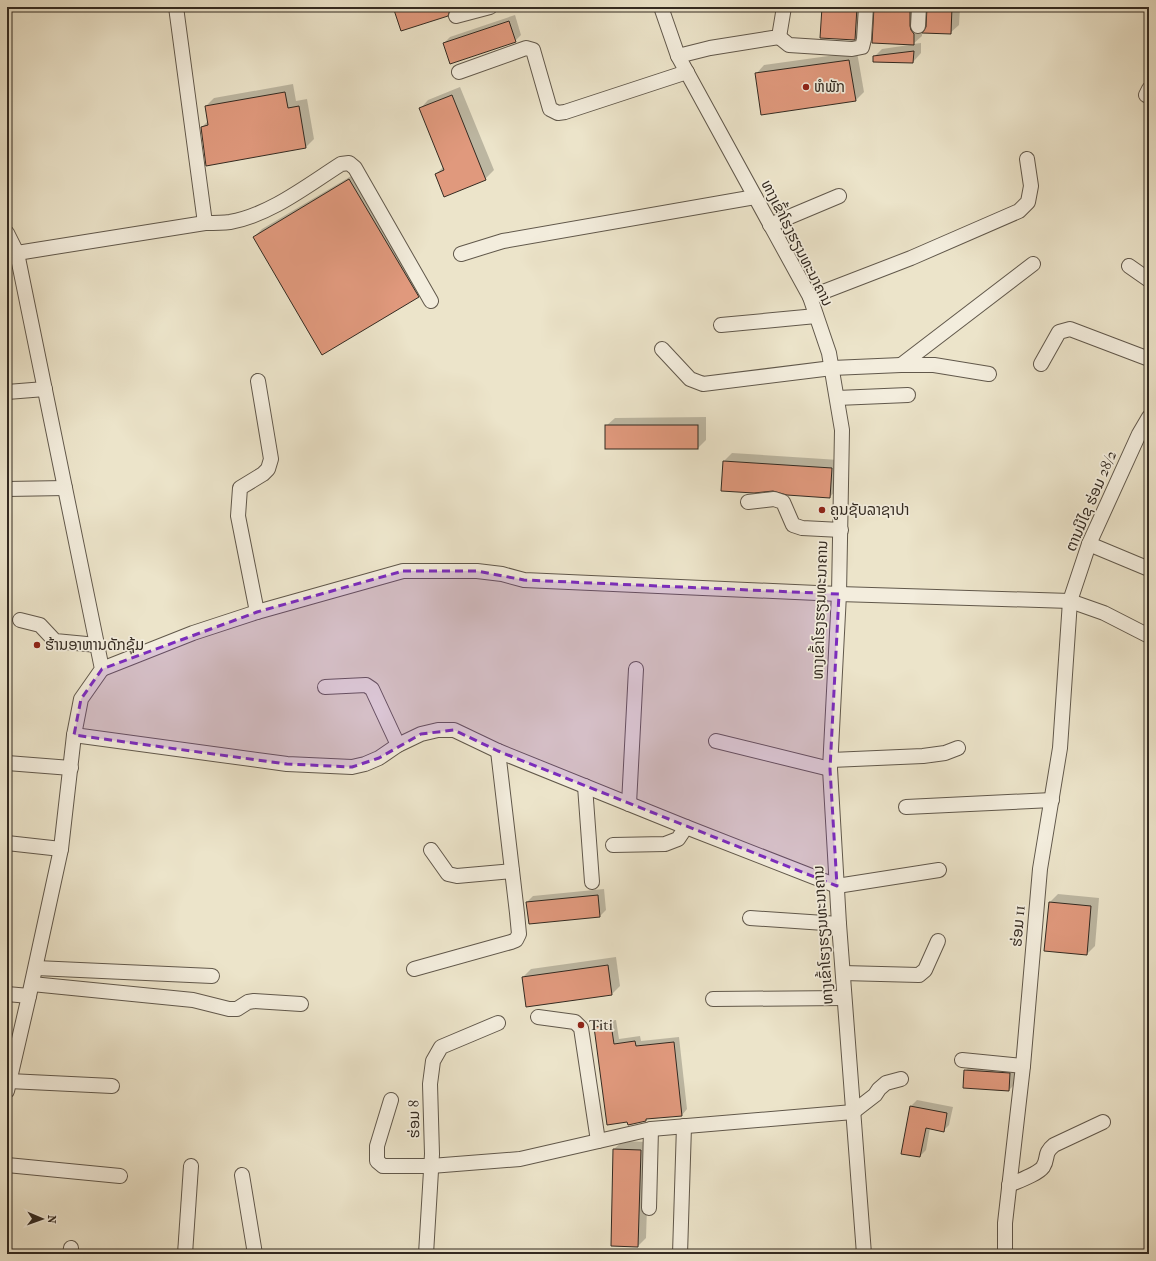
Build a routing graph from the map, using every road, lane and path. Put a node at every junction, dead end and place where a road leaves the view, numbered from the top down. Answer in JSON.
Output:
{"nodes":[{"id":1,"x":176,"y":7,"type":"edge"},
{"id":2,"x":490,"y":7,"type":"edge"},
{"id":3,"x":661,"y":7,"type":"edge"},
{"id":4,"x":784,"y":7,"type":"edge"},
{"id":5,"x":866,"y":7,"type":"edge"},
{"id":6,"x":919,"y":7,"type":"edge"},
{"id":7,"x":456,"y":16,"type":"dead end"},
{"id":8,"x":918,"y":26,"type":"dead end"},
{"id":9,"x":779,"y":37,"type":"junction"},
{"id":10,"x":678,"y":56,"type":"junction"},
{"id":11,"x":459,"y":72,"type":"dead end"},
{"id":12,"x":687,"y":72,"type":"junction"},
{"id":13,"x":1027,"y":159,"type":"dead end"},
{"id":14,"x":839,"y":196,"type":"dead end"},
{"id":15,"x":755,"y":197,"type":"junction"},
{"id":16,"x":205,"y":223,"type":"junction"},
{"id":17,"x":770,"y":225,"type":"junction"},
{"id":18,"x":7,"y":233,"type":"edge"},
{"id":19,"x":17,"y":253,"type":"junction"},
{"id":20,"x":461,"y":254,"type":"dead end"},
{"id":21,"x":1033,"y":264,"type":"dead end"},
{"id":22,"x":1129,"y":266,"type":"dead end"},
{"id":23,"x":1149,"y":280,"type":"edge"},
{"id":24,"x":810,"y":297,"type":"junction"},
{"id":25,"x":431,"y":301,"type":"dead end"},
{"id":26,"x":816,"y":316,"type":"junction"},
{"id":27,"x":721,"y":325,"type":"dead end"},
{"id":28,"x":662,"y":349,"type":"dead end"},
{"id":29,"x":1149,"y":359,"type":"edge"},
{"id":30,"x":1041,"y":364,"type":"dead end"},
{"id":31,"x":901,"y":365,"type":"junction"},
{"id":32,"x":832,"y":368,"type":"junction"},
{"id":33,"x":989,"y":374,"type":"dead end"},
{"id":34,"x":258,"y":381,"type":"dead end"},
{"id":35,"x":45,"y":389,"type":"junction"},
{"id":36,"x":7,"y":392,"type":"edge"},
{"id":37,"x":908,"y":395,"type":"dead end"},
{"id":38,"x":837,"y":398,"type":"junction"},
{"id":39,"x":1149,"y":418,"type":"edge"},
{"id":40,"x":65,"y":488,"type":"junction"},
{"id":41,"x":7,"y":489,"type":"edge"},
{"id":42,"x":748,"y":502,"type":"dead end"},
{"id":43,"x":841,"y":530,"type":"junction"},
{"id":44,"x":1089,"y":544,"type":"junction"},
{"id":45,"x":1149,"y":569,"type":"edge"},
{"id":46,"x":839,"y":594,"type":"junction"},
{"id":47,"x":1070,"y":601,"type":"junction"},
{"id":48,"x":257,"y":612,"type":"junction"},
{"id":49,"x":20,"y":620,"type":"dead end"},
{"id":50,"x":1149,"y":636,"type":"edge"},
{"id":51,"x":97,"y":645,"type":"junction"},
{"id":52,"x":102,"y":669,"type":"junction"},
{"id":53,"x":636,"y":669,"type":"dead end"},
{"id":54,"x":325,"y":687,"type":"dead end"},
{"id":55,"x":74,"y":735,"type":"junction"},
{"id":56,"x":716,"y":741,"type":"dead end"},
{"id":57,"x":398,"y":745,"type":"junction"},
{"id":58,"x":958,"y":748,"type":"dead end"},
{"id":59,"x":498,"y":751,"type":"junction"},
{"id":60,"x":7,"y":764,"type":"edge"},
{"id":61,"x":830,"y":764,"type":"junction"},
{"id":62,"x":70,"y":768,"type":"junction"},
{"id":63,"x":585,"y":786,"type":"junction"},
{"id":64,"x":1052,"y":800,"type":"junction"},
{"id":65,"x":629,"y":804,"type":"junction"},
{"id":66,"x":906,"y":807,"type":"dead end"},
{"id":67,"x":686,"y":827,"type":"junction"},
{"id":68,"x":7,"y":843,"type":"edge"},
{"id":69,"x":613,"y":846,"type":"dead end"},
{"id":70,"x":61,"y":849,"type":"junction"},
{"id":71,"x":431,"y":850,"type":"dead end"},
{"id":72,"x":939,"y":870,"type":"dead end"},
{"id":73,"x":512,"y":871,"type":"junction"},
{"id":74,"x":592,"y":882,"type":"dead end"},
{"id":75,"x":837,"y":886,"type":"junction"},
{"id":76,"x":750,"y":918,"type":"dead end"},
{"id":77,"x":839,"y":924,"type":"junction"},
{"id":78,"x":938,"y":941,"type":"dead end"},
{"id":79,"x":36,"y":968,"type":"junction"},
{"id":80,"x":414,"y":969,"type":"dead end"},
{"id":81,"x":843,"y":973,"type":"junction"},
{"id":82,"x":212,"y":976,"type":"dead end"},
{"id":83,"x":31,"y":990,"type":"junction"},
{"id":84,"x":7,"y":994,"type":"edge"},
{"id":85,"x":844,"y":998,"type":"junction"},
{"id":86,"x":713,"y":999,"type":"dead end"},
{"id":87,"x":300,"y":1004,"type":"dead end"},
{"id":88,"x":538,"y":1017,"type":"dead end"},
{"id":89,"x":498,"y":1023,"type":"dead end"},
{"id":90,"x":962,"y":1060,"type":"dead end"},
{"id":91,"x":10,"y":1062,"type":"edge"},
{"id":92,"x":1023,"y":1066,"type":"junction"},
{"id":93,"x":901,"y":1079,"type":"dead end"},
{"id":94,"x":8,"y":1086,"type":"edge"},
{"id":95,"x":112,"y":1086,"type":"dead end"},
{"id":96,"x":391,"y":1100,"type":"dead end"},
{"id":97,"x":853,"y":1112,"type":"junction"},
{"id":98,"x":1103,"y":1122,"type":"dead end"},
{"id":99,"x":684,"y":1126,"type":"junction"},
{"id":100,"x":651,"y":1128,"type":"junction"},
{"id":101,"x":598,"y":1141,"type":"junction"},
{"id":102,"x":7,"y":1165,"type":"edge"},
{"id":103,"x":191,"y":1166,"type":"dead end"},
{"id":104,"x":431,"y":1166,"type":"junction"},
{"id":105,"x":242,"y":1175,"type":"dead end"},
{"id":106,"x":120,"y":1176,"type":"dead end"},
{"id":107,"x":1009,"y":1185,"type":"junction"},
{"id":108,"x":649,"y":1208,"type":"dead end"},
{"id":109,"x":185,"y":1254,"type":"edge"},
{"id":110,"x":255,"y":1254,"type":"edge"},
{"id":111,"x":426,"y":1254,"type":"edge"},
{"id":112,"x":680,"y":1254,"type":"edge"},
{"id":113,"x":864,"y":1254,"type":"edge"},
{"id":114,"x":1005,"y":1254,"type":"edge"}],
"edges":[{"from":1,"to":16,"type":"street"},
{"from":2,"to":7,"type":"street"},
{"from":3,"to":10,"type":"street","name":"ທາງເຂົ້າໂຮງຮຽນທະນາຄານ"},
{"from":4,"to":9,"type":"street"},
{"from":5,"to":9,"type":"street"},
{"from":6,"to":8,"type":"street"},
{"from":9,"to":10,"type":"street"},
{"from":10,"to":12,"type":"street","name":"ທາງເຂົ້າໂຮງຮຽນທະນາຄານ"},
{"from":11,"to":12,"type":"street"},
{"from":12,"to":15,"type":"street","name":"ທາງເຂົ້າໂຮງຮຽນທະນາຄານ"},
{"from":13,"to":24,"type":"street"},
{"from":14,"to":17,"type":"street"},
{"from":15,"to":17,"type":"street","name":"ທາງເຂົ້າໂຮງຮຽນທະນາຄານ"},
{"from":15,"to":20,"type":"street"},
{"from":16,"to":19,"type":"street"},
{"from":16,"to":25,"type":"street"},
{"from":17,"to":24,"type":"street","name":"ທາງເຂົ້າໂຮງຮຽນທະນາຄານ"},
{"from":18,"to":19,"type":"street"},
{"from":19,"to":35,"type":"street"},
{"from":21,"to":31,"type":"street"},
{"from":22,"to":23,"type":"street"},
{"from":24,"to":26,"type":"street","name":"ທາງເຂົ້າໂຮງຮຽນທະນາຄານ"},
{"from":26,"to":27,"type":"street"},
{"from":26,"to":32,"type":"street","name":"ທາງເຂົ້າໂຮງຮຽນທະນາຄານ"},
{"from":28,"to":32,"type":"street"},
{"from":29,"to":30,"type":"street"},
{"from":31,"to":32,"type":"street"},
{"from":31,"to":33,"type":"street"},
{"from":32,"to":38,"type":"street","name":"ທາງເຂົ້າໂຮງຮຽນທະນາຄານ"},
{"from":34,"to":48,"type":"street"},
{"from":35,"to":36,"type":"street"},
{"from":35,"to":40,"type":"street"},
{"from":37,"to":38,"type":"street"},
{"from":38,"to":43,"type":"street","name":"ທາງເຂົ້າໂຮງຮຽນທະນາຄານ"},
{"from":39,"to":44,"type":"street","name":"ຕານມີໄຊ ຮ່ອມ 28/2"},
{"from":40,"to":41,"type":"street"},
{"from":40,"to":51,"type":"street"},
{"from":42,"to":43,"type":"street"},
{"from":43,"to":46,"type":"street","name":"ທາງເຂົ້າໂຮງຮຽນທະນາຄານ"},
{"from":44,"to":45,"type":"street"},
{"from":44,"to":47,"type":"street","name":"ຕານມີໄຊ ຮ່ອມ 28/2"},
{"from":46,"to":47,"type":"street"},
{"from":46,"to":48,"type":"street"},
{"from":46,"to":61,"type":"street","name":"ທາງເຂົ້າໂຮງຮຽນທະນາຄານ"},
{"from":47,"to":50,"type":"street"},
{"from":47,"to":64,"type":"street","name":"ຮ່ອມ 11"},
{"from":48,"to":52,"type":"street"},
{"from":49,"to":51,"type":"street"},
{"from":51,"to":52,"type":"street"},
{"from":52,"to":55,"type":"street"},
{"from":53,"to":65,"type":"street"},
{"from":54,"to":57,"type":"street"},
{"from":55,"to":57,"type":"street"},
{"from":55,"to":62,"type":"street"},
{"from":56,"to":61,"type":"street"},
{"from":57,"to":59,"type":"street"},
{"from":58,"to":61,"type":"street"},
{"from":59,"to":63,"type":"street"},
{"from":59,"to":73,"type":"street"},
{"from":60,"to":62,"type":"street"},
{"from":61,"to":75,"type":"street","name":"ທາງເຂົ້າໂຮງຮຽນທະນາຄານ"},
{"from":62,"to":70,"type":"street"},
{"from":63,"to":65,"type":"street"},
{"from":63,"to":74,"type":"street"},
{"from":64,"to":66,"type":"street"},
{"from":64,"to":92,"type":"street","name":"ຮ່ອມ 11"},
{"from":65,"to":67,"type":"street"},
{"from":67,"to":69,"type":"street"},
{"from":67,"to":75,"type":"street"},
{"from":68,"to":70,"type":"street"},
{"from":70,"to":79,"type":"street"},
{"from":71,"to":73,"type":"street"},
{"from":72,"to":75,"type":"street"},
{"from":73,"to":80,"type":"street"},
{"from":75,"to":77,"type":"street","name":"ທາງເຂົ້າໂຮງຮຽນທະນາຄານ"},
{"from":76,"to":77,"type":"street"},
{"from":77,"to":81,"type":"street","name":"ທາງເຂົ້າໂຮງຮຽນທະນາຄານ"},
{"from":78,"to":81,"type":"street"},
{"from":79,"to":82,"type":"street"},
{"from":79,"to":83,"type":"street"},
{"from":81,"to":85,"type":"street","name":"ທາງເຂົ້າໂຮງຮຽນທະນາຄານ"},
{"from":83,"to":84,"type":"street"},
{"from":83,"to":87,"type":"street"},
{"from":83,"to":91,"type":"street"},
{"from":85,"to":86,"type":"street"},
{"from":85,"to":97,"type":"street","name":"ທາງເຂົ້າໂຮງຮຽນທະນາຄານ"},
{"from":88,"to":101,"type":"street"},
{"from":89,"to":104,"type":"street","name":"ຮ່ອມ 8"},
{"from":90,"to":92,"type":"street"},
{"from":91,"to":94,"type":"street"},
{"from":92,"to":107,"type":"street","name":"ຮ່ອມ 11"},
{"from":93,"to":97,"type":"street"},
{"from":94,"to":95,"type":"street"},
{"from":96,"to":104,"type":"street"},
{"from":97,"to":99,"type":"street"},
{"from":97,"to":113,"type":"street","name":"ທາງເຂົ້າໂຮງຮຽນທະນາຄານ"},
{"from":98,"to":107,"type":"street"},
{"from":99,"to":100,"type":"street"},
{"from":99,"to":112,"type":"street"},
{"from":100,"to":101,"type":"street"},
{"from":100,"to":108,"type":"street"},
{"from":101,"to":104,"type":"street"},
{"from":102,"to":106,"type":"street"},
{"from":103,"to":109,"type":"street"},
{"from":104,"to":111,"type":"street","name":"ຮ່ອມ 8"},
{"from":105,"to":110,"type":"street"},
{"from":107,"to":114,"type":"street","name":"ຮ່ອມ 11"}]}
